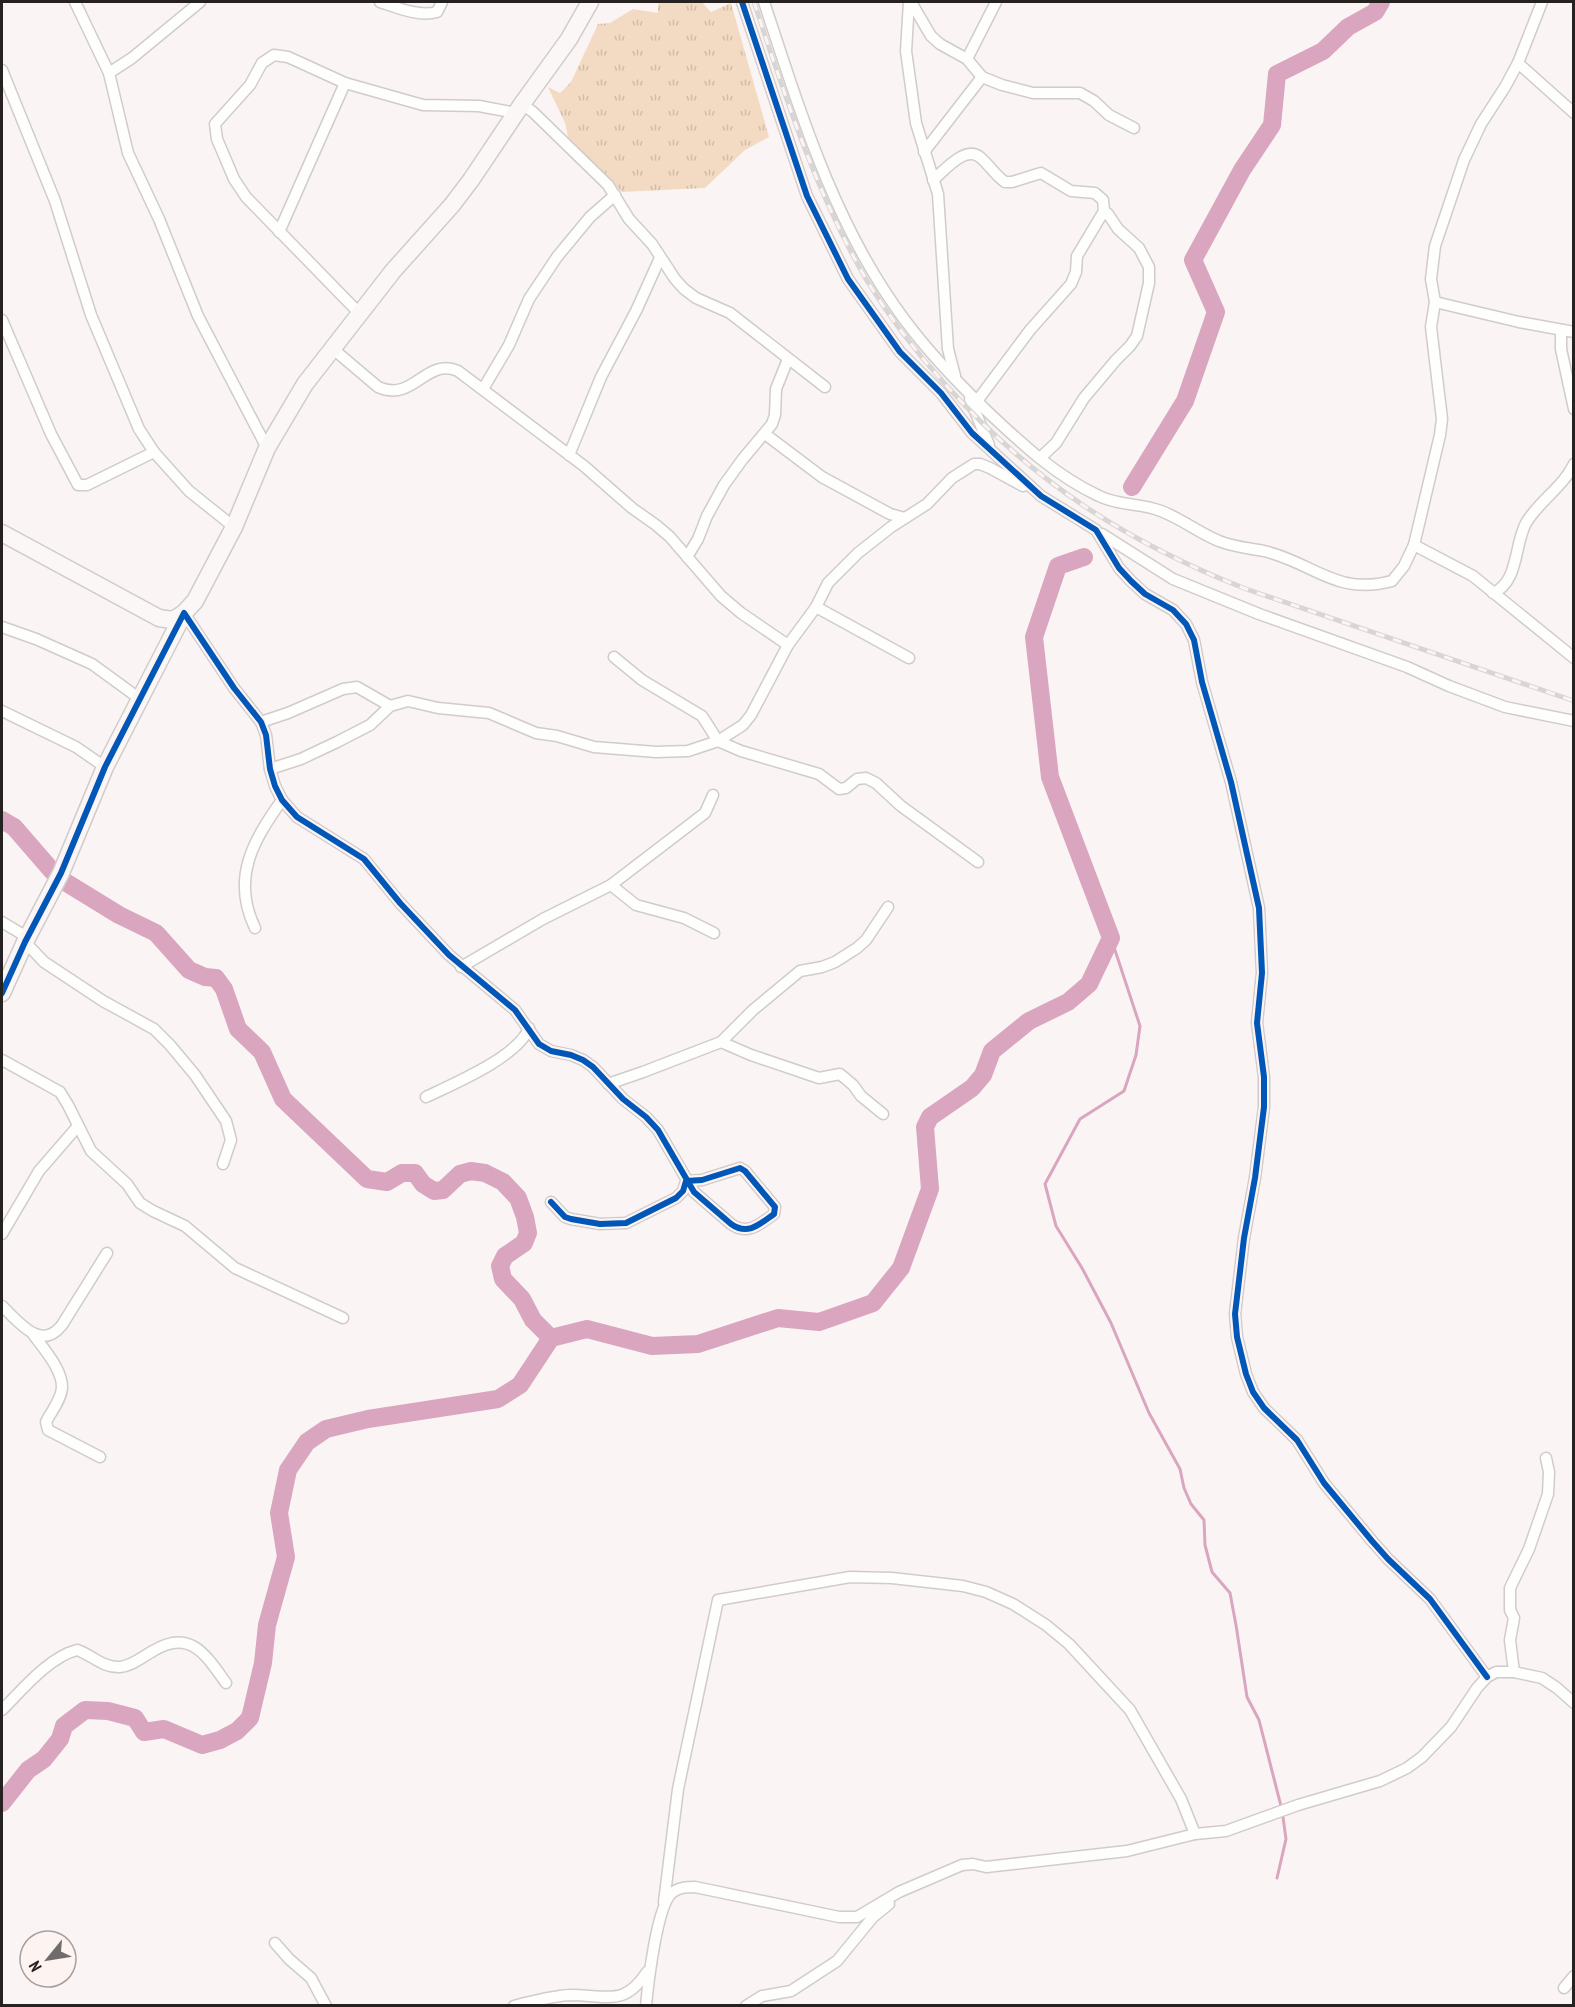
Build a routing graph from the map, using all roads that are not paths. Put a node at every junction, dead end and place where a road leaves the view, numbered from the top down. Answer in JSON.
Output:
{"nodes":[{"id":1,"x":75,"y":2,"type":"edge"},
{"id":2,"x":200,"y":2,"type":"edge"},
{"id":3,"x":380,"y":2,"type":"edge"},
{"id":4,"x":442,"y":2,"type":"edge"},
{"id":5,"x":590,"y":2,"type":"edge"},
{"id":6,"x":742,"y":2,"type":"edge"},
{"id":7,"x":764,"y":2,"type":"edge"},
{"id":8,"x":910,"y":2,"type":"edge"},
{"id":9,"x":996,"y":2,"type":"edge"},
{"id":10,"x":1542,"y":2,"type":"edge"},
{"id":11,"x":185,"y":5,"type":"edge"},
{"id":12,"x":966,"y":59,"type":"junction"},
{"id":13,"x":1518,"y":63,"type":"junction"},
{"id":14,"x":2,"y":70,"type":"edge"},
{"id":15,"x":109,"y":73,"type":"junction"},
{"id":16,"x":982,"y":76,"type":"junction"},
{"id":17,"x":345,"y":83,"type":"junction"},
{"id":18,"x":519,"y":108,"type":"junction"},
{"id":19,"x":1574,"y":113,"type":"edge"},
{"id":20,"x":1134,"y":128,"type":"dead end"},
{"id":21,"x":924,"y":152,"type":"junction"},
{"id":22,"x":933,"y":180,"type":"junction"},
{"id":23,"x":615,"y":195,"type":"junction"},
{"id":24,"x":1104,"y":211,"type":"junction"},
{"id":25,"x":279,"y":232,"type":"junction"},
{"id":26,"x":660,"y":258,"type":"junction"},
{"id":27,"x":1435,"y":302,"type":"junction"},
{"id":28,"x":359,"y":313,"type":"junction"},
{"id":29,"x":2,"y":320,"type":"edge"},
{"id":30,"x":1561,"y":330,"type":"junction"},
{"id":31,"x":1574,"y":332,"type":"edge"},
{"id":32,"x":332,"y":348,"type":"junction"},
{"id":33,"x":788,"y":359,"type":"junction"},
{"id":34,"x":957,"y":382,"type":"junction"},
{"id":35,"x":825,"y":387,"type":"dead end"},
{"id":36,"x":483,"y":389,"type":"junction"},
{"id":37,"x":967,"y":393,"type":"junction"},
{"id":38,"x":977,"y":401,"type":"junction"},
{"id":39,"x":1574,"y":409,"type":"edge"},
{"id":40,"x":765,"y":434,"type":"junction"},
{"id":41,"x":267,"y":448,"type":"junction"},
{"id":42,"x":154,"y":452,"type":"junction"},
{"id":43,"x":992,"y":452,"type":"junction"},
{"id":44,"x":570,"y":455,"type":"junction"},
{"id":45,"x":1040,"y":458,"type":"junction"},
{"id":46,"x":1574,"y":464,"type":"edge"},
{"id":47,"x":1041,"y":496,"type":"junction"},
{"id":48,"x":905,"y":518,"type":"junction"},
{"id":49,"x":234,"y":527,"type":"junction"},
{"id":50,"x":1096,"y":530,"type":"junction"},
{"id":51,"x":2,"y":533,"type":"edge"},
{"id":52,"x":1414,"y":544,"type":"junction"},
{"id":53,"x":687,"y":557,"type":"junction"},
{"id":54,"x":1493,"y":593,"type":"junction"},
{"id":55,"x":816,"y":607,"type":"junction"},
{"id":56,"x":184,"y":613,"type":"junction"},
{"id":57,"x":2,"y":627,"type":"edge"},
{"id":58,"x":789,"y":645,"type":"junction"},
{"id":59,"x":614,"y":657,"type":"dead end"},
{"id":60,"x":909,"y":658,"type":"dead end"},
{"id":61,"x":1574,"y":658,"type":"edge"},
{"id":62,"x":140,"y":699,"type":"junction"},
{"id":63,"x":390,"y":706,"type":"junction"},
{"id":64,"x":2,"y":711,"type":"edge"},
{"id":65,"x":1574,"y":721,"type":"edge"},
{"id":66,"x":261,"y":722,"type":"junction"},
{"id":67,"x":718,"y":741,"type":"junction"},
{"id":68,"x":105,"y":767,"type":"junction"},
{"id":69,"x":270,"y":769,"type":"junction"},
{"id":70,"x":713,"y":795,"type":"dead end"},
{"id":71,"x":282,"y":800,"type":"junction"},
{"id":72,"x":978,"y":862,"type":"dead end"},
{"id":73,"x":611,"y":885,"type":"junction"},
{"id":74,"x":888,"y":907,"type":"dead end"},
{"id":75,"x":2,"y":922,"type":"edge"},
{"id":76,"x":255,"y":928,"type":"dead end"},
{"id":77,"x":714,"y":933,"type":"dead end"},
{"id":78,"x":26,"y":940,"type":"junction"},
{"id":79,"x":462,"y":967,"type":"junction"},
{"id":80,"x":2,"y":993,"type":"edge"},
{"id":81,"x":529,"y":1028,"type":"junction"},
{"id":82,"x":720,"y":1042,"type":"junction"},
{"id":83,"x":2,"y":1060,"type":"edge"},
{"id":84,"x":608,"y":1084,"type":"junction"},
{"id":85,"x":426,"y":1097,"type":"dead end"},
{"id":86,"x":883,"y":1114,"type":"dead end"},
{"id":87,"x":78,"y":1125,"type":"junction"},
{"id":88,"x":223,"y":1164,"type":"dead end"},
{"id":89,"x":686,"y":1181,"type":"junction"},
{"id":90,"x":551,"y":1202,"type":"dead end"},
{"id":91,"x":2,"y":1234,"type":"edge"},
{"id":92,"x":106,"y":1253,"type":"dead end"},
{"id":93,"x":2,"y":1306,"type":"edge"},
{"id":94,"x":343,"y":1318,"type":"dead end"},
{"id":95,"x":33,"y":1334,"type":"junction"},
{"id":96,"x":100,"y":1457,"type":"dead end"},
{"id":97,"x":1546,"y":1458,"type":"dead end"},
{"id":98,"x":1514,"y":1672,"type":"junction"},
{"id":99,"x":1487,"y":1677,"type":"junction"},
{"id":100,"x":226,"y":1683,"type":"dead end"},
{"id":101,"x":1574,"y":1703,"type":"edge"},
{"id":102,"x":2,"y":1710,"type":"edge"},
{"id":103,"x":1195,"y":1834,"type":"junction"},
{"id":104,"x":910,"y":1888,"type":"junction"},
{"id":105,"x":663,"y":1905,"type":"junction"},
{"id":106,"x":275,"y":1943,"type":"dead end"},
{"id":107,"x":651,"y":1966,"type":"junction"},
{"id":108,"x":1574,"y":1976,"type":"edge"},
{"id":109,"x":1564,"y":1988,"type":"dead end"},
{"id":110,"x":621,"y":2002,"type":"edge"},
{"id":111,"x":326,"y":2006,"type":"edge"},
{"id":112,"x":514,"y":2006,"type":"edge"},
{"id":113,"x":646,"y":2006,"type":"edge"},
{"id":114,"x":746,"y":2006,"type":"edge"}],
"edges":[{"from":1,"to":15,"type":"street"},
{"from":2,"to":11,"type":"street"},
{"from":3,"to":4,"type":"street"},
{"from":5,"to":18,"type":"street"},
{"from":6,"to":43,"type":"street"},
{"from":7,"to":34,"type":"street"},
{"from":8,"to":12,"type":"street"},
{"from":8,"to":21,"type":"street"},
{"from":9,"to":12,"type":"street"},
{"from":10,"to":13,"type":"street"},
{"from":11,"to":15,"type":"street"},
{"from":12,"to":16,"type":"street"},
{"from":13,"to":19,"type":"street"},
{"from":13,"to":27,"type":"street"},
{"from":14,"to":42,"type":"street"},
{"from":15,"to":41,"type":"street"},
{"from":16,"to":20,"type":"street"},
{"from":16,"to":21,"type":"street"},
{"from":17,"to":18,"type":"street"},
{"from":17,"to":25,"type":"street"},
{"from":17,"to":25,"type":"street"},
{"from":18,"to":23,"type":"street"},
{"from":18,"to":28,"type":"street"},
{"from":21,"to":22,"type":"street"},
{"from":22,"to":24,"type":"street"},
{"from":22,"to":34,"type":"street"},
{"from":23,"to":26,"type":"street"},
{"from":23,"to":36,"type":"street"},
{"from":24,"to":38,"type":"street"},
{"from":24,"to":45,"type":"street"},
{"from":25,"to":28,"type":"street"},
{"from":26,"to":33,"type":"street"},
{"from":26,"to":44,"type":"street"},
{"from":27,"to":30,"type":"street"},
{"from":27,"to":52,"type":"street"},
{"from":28,"to":32,"type":"street"},
{"from":29,"to":42,"type":"street"},
{"from":30,"to":31,"type":"street"},
{"from":30,"to":39,"type":"street"},
{"from":32,"to":36,"type":"street"},
{"from":32,"to":41,"type":"street"},
{"from":33,"to":35,"type":"street"},
{"from":33,"to":40,"type":"street"},
{"from":34,"to":37,"type":"street"},
{"from":36,"to":44,"type":"street"},
{"from":37,"to":38,"type":"street"},
{"from":37,"to":43,"type":"street"},
{"from":38,"to":45,"type":"street"},
{"from":40,"to":48,"type":"street"},
{"from":40,"to":53,"type":"street"},
{"from":41,"to":49,"type":"street"},
{"from":42,"to":49,"type":"street"},
{"from":43,"to":47,"type":"street"},
{"from":44,"to":53,"type":"street"},
{"from":45,"to":52,"type":"street"},
{"from":46,"to":54,"type":"street"},
{"from":47,"to":48,"type":"street"},
{"from":47,"to":50,"type":"street"},
{"from":48,"to":55,"type":"street"},
{"from":49,"to":56,"type":"street"},
{"from":50,"to":65,"type":"street"},
{"from":50,"to":99,"type":"street"},
{"from":51,"to":56,"type":"street"},
{"from":52,"to":54,"type":"street"},
{"from":53,"to":58,"type":"street"},
{"from":54,"to":61,"type":"street"},
{"from":55,"to":58,"type":"street"},
{"from":55,"to":60,"type":"street"},
{"from":56,"to":62,"type":"street"},
{"from":56,"to":66,"type":"street"},
{"from":57,"to":62,"type":"street"},
{"from":58,"to":67,"type":"street"},
{"from":59,"to":67,"type":"street"},
{"from":62,"to":68,"type":"street"},
{"from":63,"to":66,"type":"street"},
{"from":63,"to":67,"type":"street"},
{"from":63,"to":69,"type":"street"},
{"from":64,"to":68,"type":"street"},
{"from":66,"to":69,"type":"street"},
{"from":67,"to":72,"type":"street"},
{"from":68,"to":78,"type":"street"},
{"from":69,"to":71,"type":"street"},
{"from":70,"to":73,"type":"street"},
{"from":71,"to":76,"type":"street"},
{"from":71,"to":79,"type":"street"},
{"from":73,"to":77,"type":"street"},
{"from":73,"to":79,"type":"street"},
{"from":74,"to":82,"type":"street"},
{"from":75,"to":78,"type":"street"},
{"from":78,"to":80,"type":"street"},
{"from":78,"to":88,"type":"street"},
{"from":79,"to":81,"type":"street"},
{"from":81,"to":84,"type":"street"},
{"from":81,"to":85,"type":"street"},
{"from":82,"to":84,"type":"street"},
{"from":82,"to":86,"type":"street"},
{"from":83,"to":87,"type":"street"},
{"from":84,"to":89,"type":"street"},
{"from":87,"to":91,"type":"street"},
{"from":87,"to":94,"type":"street"},
{"from":89,"to":89,"type":"street"},
{"from":89,"to":90,"type":"street"},
{"from":92,"to":95,"type":"street"},
{"from":93,"to":95,"type":"street"},
{"from":95,"to":96,"type":"street"},
{"from":97,"to":98,"type":"street"},
{"from":98,"to":99,"type":"street"},
{"from":98,"to":101,"type":"street"},
{"from":99,"to":103,"type":"street"},
{"from":100,"to":102,"type":"street"},
{"from":103,"to":104,"type":"street"},
{"from":103,"to":105,"type":"street"},
{"from":104,"to":105,"type":"street"},
{"from":104,"to":114,"type":"street"},
{"from":105,"to":107,"type":"street"},
{"from":106,"to":111,"type":"street"},
{"from":107,"to":110,"type":"street"},
{"from":107,"to":113,"type":"street"},
{"from":108,"to":109,"type":"street"},
{"from":110,"to":112,"type":"street"}]}
